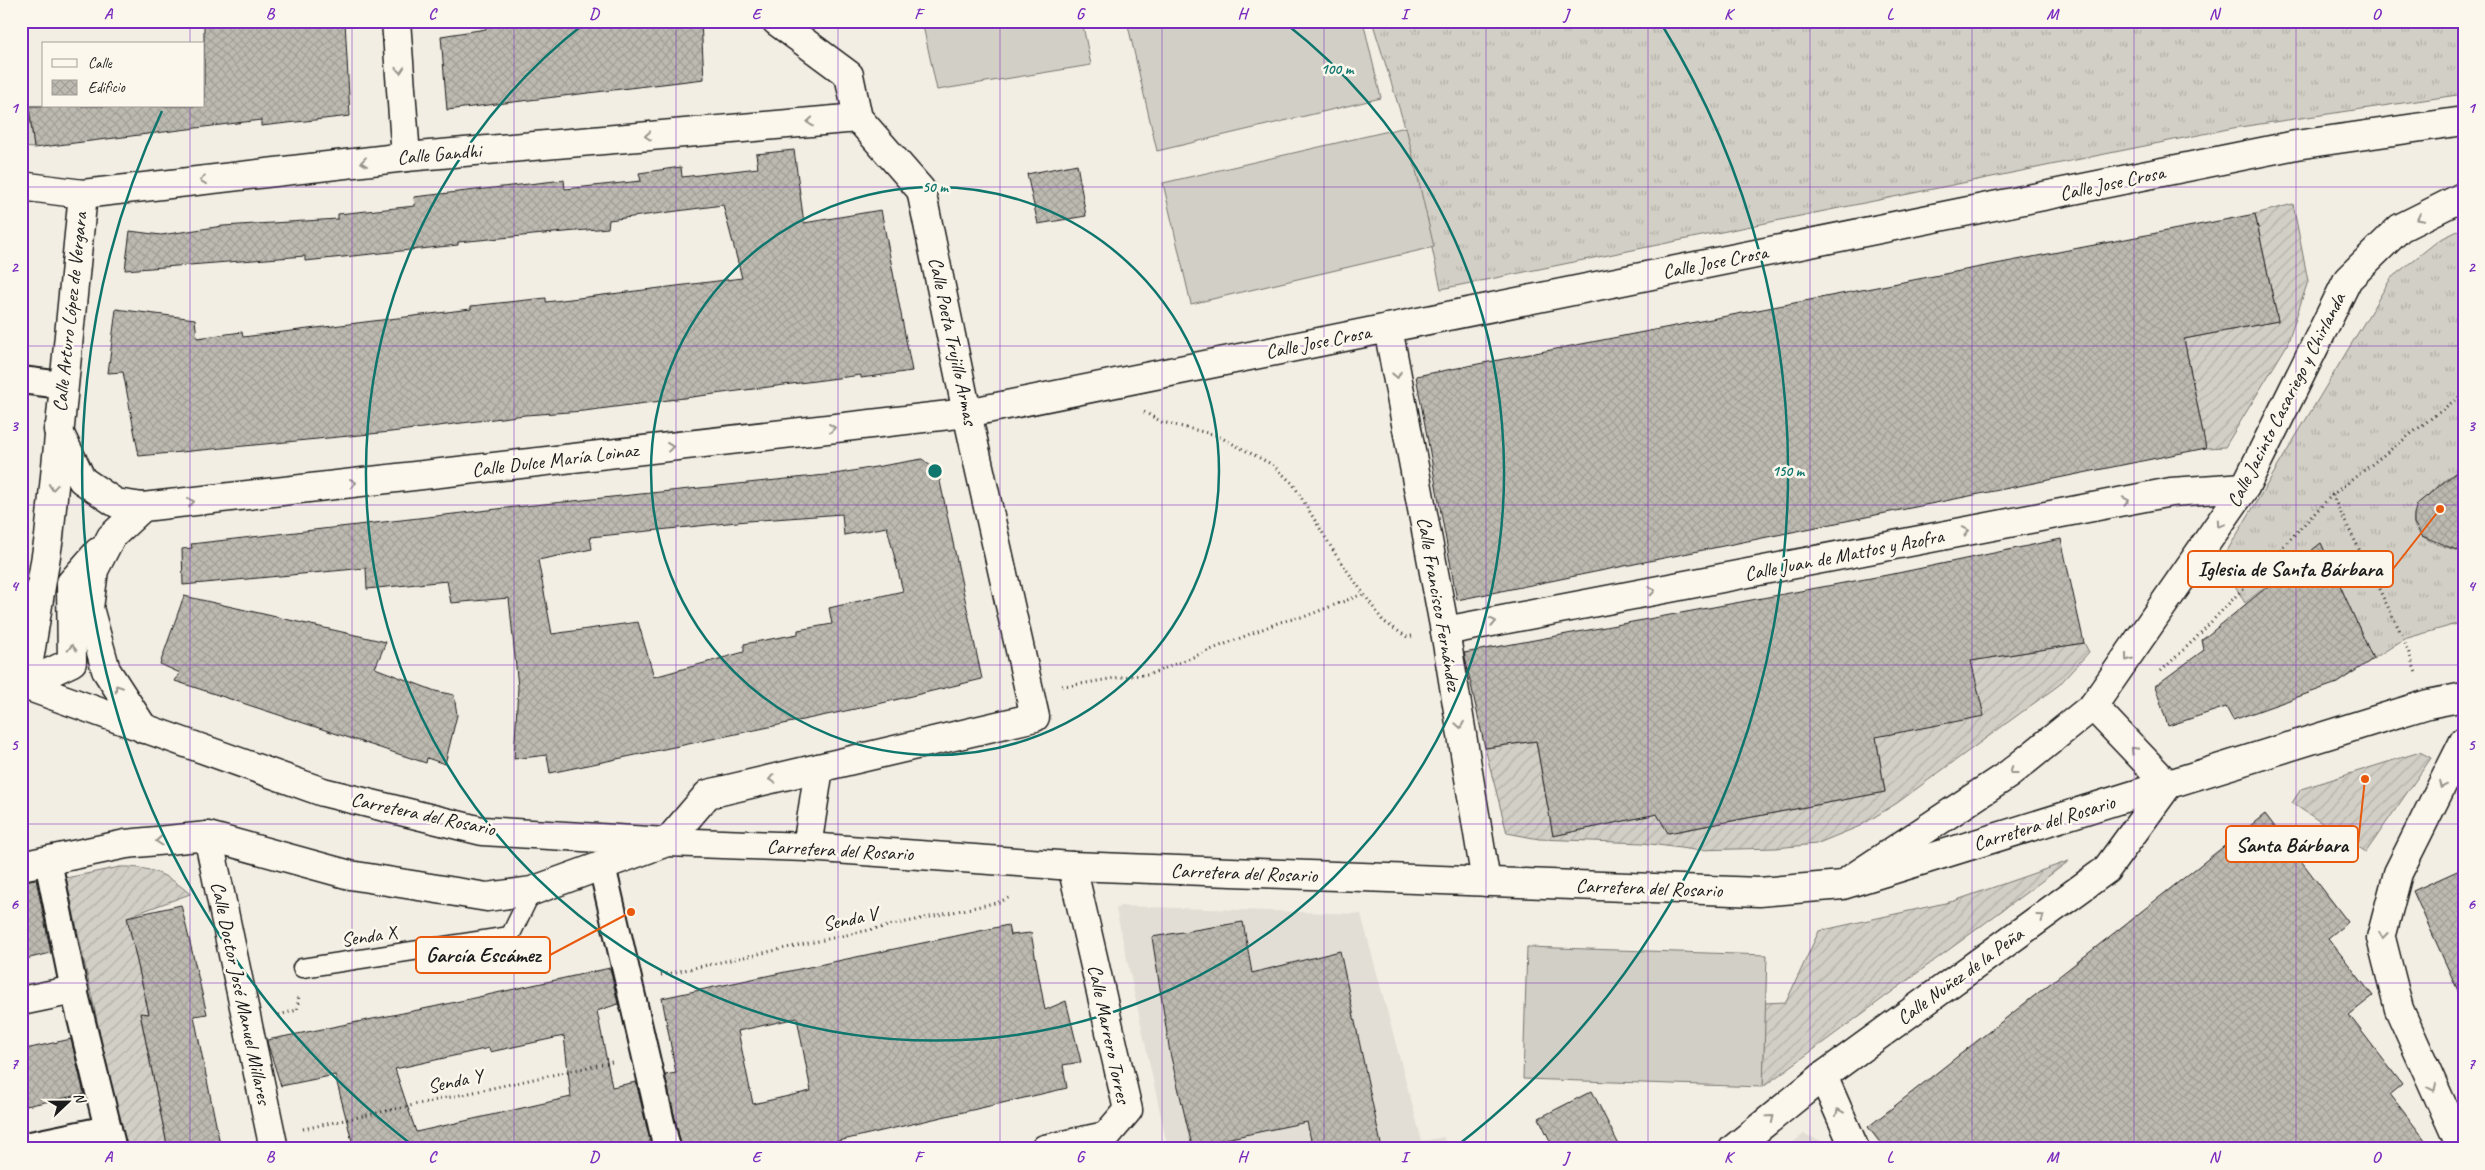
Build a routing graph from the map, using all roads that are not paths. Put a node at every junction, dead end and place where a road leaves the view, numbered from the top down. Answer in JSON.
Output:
{"nodes":[{"id":1,"x":396,"y":21,"type":"edge"},
{"id":2,"x":776,"y":21,"type":"edge"},
{"id":3,"x":858,"y":118,"type":"junction"},
{"id":4,"x":2464,"y":122,"type":"edge"},
{"id":5,"x":406,"y":157,"type":"junction"},
{"id":6,"x":21,"y":186,"type":"edge"},
{"id":7,"x":83,"y":194,"type":"junction"},
{"id":8,"x":2464,"y":196,"type":"edge"},
{"id":9,"x":1388,"y":328,"type":"junction"},
{"id":10,"x":21,"y":380,"type":"edge"},
{"id":11,"x":62,"y":385,"type":"junction"},
{"id":12,"x":968,"y":413,"type":"junction"},
{"id":13,"x":58,"y":430,"type":"junction"},
{"id":14,"x":2245,"y":487,"type":"junction"},
{"id":15,"x":143,"y":507,"type":"junction"},
{"id":16,"x":111,"y":537,"type":"junction"},
{"id":17,"x":44,"y":565,"type":"junction"},
{"id":18,"x":21,"y":586,"type":"edge"},
{"id":19,"x":1445,"y":631,"type":"junction"},
{"id":20,"x":22,"y":685,"type":"edge"},
{"id":21,"x":2464,"y":697,"type":"edge"},
{"id":22,"x":2093,"y":706,"type":"junction"},
{"id":23,"x":144,"y":729,"type":"junction"},
{"id":24,"x":2464,"y":741,"type":"edge"},
{"id":25,"x":819,"y":768,"type":"junction"},
{"id":26,"x":2168,"y":784,"type":"junction"},
{"id":27,"x":208,"y":836,"type":"junction"},
{"id":28,"x":667,"y":842,"type":"junction"},
{"id":29,"x":807,"y":847,"type":"junction"},
{"id":30,"x":48,"y":860,"type":"junction"},
{"id":31,"x":21,"y":866,"type":"edge"},
{"id":32,"x":602,"y":866,"type":"junction"},
{"id":33,"x":1072,"y":866,"type":"junction"},
{"id":34,"x":1486,"y":882,"type":"junction"},
{"id":35,"x":1843,"y":885,"type":"junction"},
{"id":36,"x":532,"y":891,"type":"junction"},
{"id":37,"x":302,"y":968,"type":"road end"},
{"id":38,"x":74,"y":990,"type":"junction"},
{"id":39,"x":21,"y":1001,"type":"edge"},
{"id":40,"x":1823,"y":1076,"type":"junction"},
{"id":41,"x":110,"y":1139,"type":"edge"},
{"id":42,"x":272,"y":1143,"type":"edge"},
{"id":43,"x":21,"y":1147,"type":"edge"},
{"id":44,"x":667,"y":1149,"type":"edge"},
{"id":45,"x":1045,"y":1149,"type":"edge"},
{"id":46,"x":1733,"y":1149,"type":"edge"},
{"id":47,"x":1855,"y":1149,"type":"edge"},
{"id":48,"x":2462,"y":1149,"type":"edge"}],
"edges":[{"from":1,"to":5,"type":"street","one_way":true},
{"from":2,"to":3,"type":"street","name":"Calle Poeta Trujillo Armas"},
{"from":3,"to":5,"type":"street","name":"Calle Gandhi","one_way":true},
{"from":3,"to":12,"type":"street","name":"Calle Poeta Trujillo Armas"},
{"from":4,"to":9,"type":"street","name":"Calle Jose Crosa"},
{"from":5,"to":7,"type":"street","name":"Calle Gandhi","one_way":true},
{"from":6,"to":7,"type":"street","name":"Calle Gandhi"},
{"from":7,"to":11,"type":"street","name":"Calle Arturo López de Vergara"},
{"from":8,"to":14,"type":"street","name":"Calle Jacinto Casariego y Chirlanda","one_way":true},
{"from":9,"to":12,"type":"street","name":"Calle Jose Crosa"},
{"from":9,"to":19,"type":"street","name":"Calle Francisco Fernández","one_way":true},
{"from":10,"to":11,"type":"street"},
{"from":11,"to":13,"type":"street","name":"Calle Arturo López de Vergara"},
{"from":15,"to":12,"type":"street","name":"Calle Dulce María Loinaz","one_way":true},
{"from":12,"to":25,"type":"street","name":"Calle Poeta Trujillo Armas"},
{"from":13,"to":15,"type":"street","name":"Calle Arturo López de Vergara"},
{"from":13,"to":17,"type":"street","name":"Calle Arturo López de Vergara","one_way":true},
{"from":19,"to":14,"type":"street","name":"Calle Juan de Mattos y Azofra","one_way":true},
{"from":14,"to":22,"type":"street","name":"Calle Jacinto Casariego y Chirlanda","one_way":true},
{"from":15,"to":16,"type":"street"},
{"from":20,"to":16,"type":"street","one_way":true},
{"from":23,"to":16,"type":"street","one_way":true},
{"from":17,"to":18,"type":"street"},
{"from":17,"to":20,"type":"street","name":"Calle Arturo López de Vergara"},
{"from":19,"to":34,"type":"street","name":"Calle Francisco Fernández","one_way":true},
{"from":20,"to":23,"type":"street","name":"Carretera del Rosario"},
{"from":21,"to":26,"type":"street","name":"Carretera del Rosario"},
{"from":26,"to":22,"type":"street","one_way":true},
{"from":22,"to":35,"type":"street","name":"Calle Jacinto Casariego y Chirlanda","one_way":true},
{"from":23,"to":28,"type":"street","name":"Carretera del Rosario"},
{"from":24,"to":48,"type":"street","one_way":true},
{"from":25,"to":28,"type":"street","one_way":true},
{"from":25,"to":29,"type":"street"},
{"from":26,"to":35,"type":"street","name":"Carretera del Rosario"},
{"from":40,"to":26,"type":"street","name":"Calle Nuñez de la Peña","one_way":true},
{"from":27,"to":30,"type":"street","one_way":true},
{"from":27,"to":36,"type":"street"},
{"from":27,"to":42,"type":"street","name":"Calle Doctor José Manuel Millares"},
{"from":28,"to":29,"type":"street","name":"Carretera del Rosario"},
{"from":28,"to":32,"type":"street"},
{"from":29,"to":33,"type":"street","name":"Carretera del Rosario"},
{"from":30,"to":31,"type":"street"},
{"from":30,"to":38,"type":"street"},
{"from":32,"to":36,"type":"street"},
{"from":32,"to":44,"type":"street"},
{"from":33,"to":34,"type":"street","name":"Carretera del Rosario"},
{"from":33,"to":45,"type":"street","name":"Calle Marrero Torres"},
{"from":34,"to":35,"type":"street","name":"Carretera del Rosario"},
{"from":36,"to":37,"type":"lane","name":"Senda X"},
{"from":38,"to":39,"type":"street"},
{"from":38,"to":41,"type":"street"},
{"from":46,"to":40,"type":"street","name":"Calle Nuñez de la Peña","one_way":true},
{"from":47,"to":40,"type":"street","one_way":true},
{"from":41,"to":43,"type":"street"}]}
